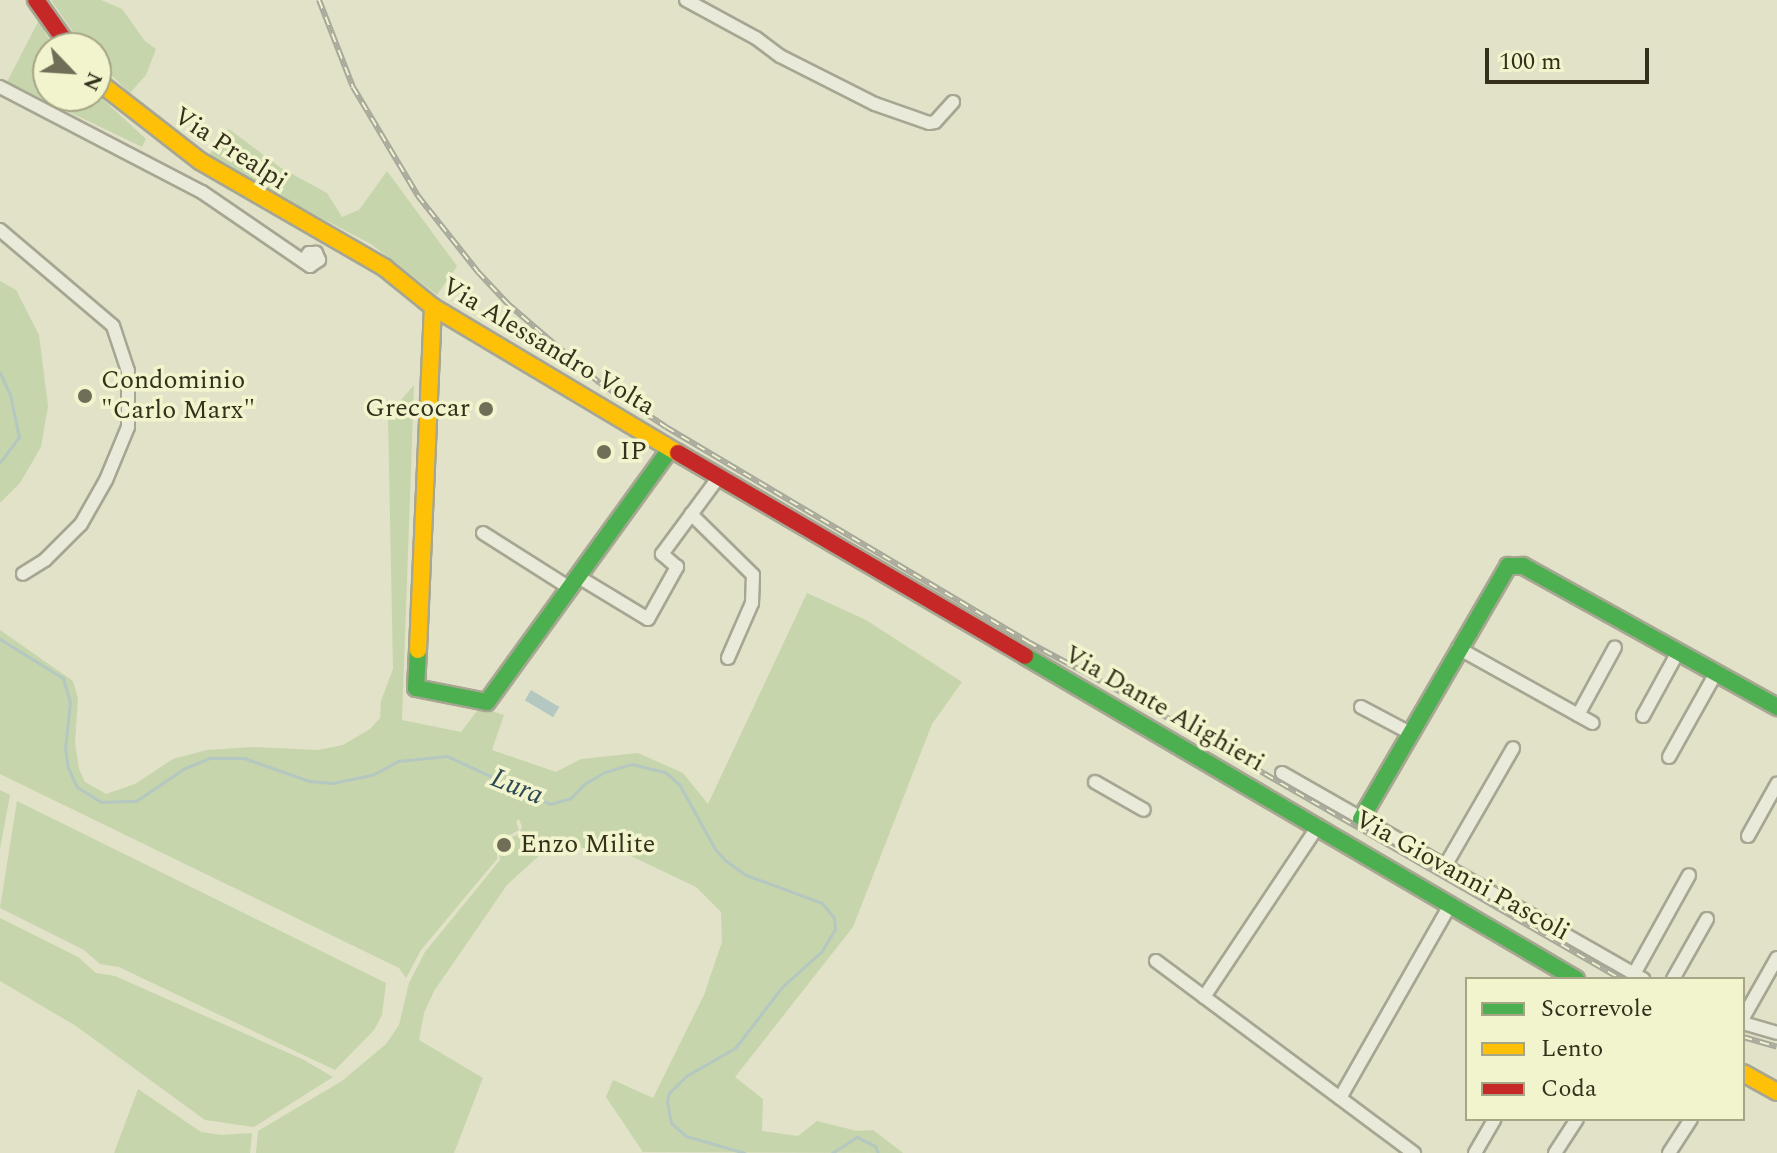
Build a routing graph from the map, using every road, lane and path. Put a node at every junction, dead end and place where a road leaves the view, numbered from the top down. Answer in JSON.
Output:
{"nodes":[{"id":1,"x":36,"y":0,"type":"edge"},
{"id":2,"x":686,"y":0,"type":"edge"},
{"id":3,"x":59,"y":32,"type":"edge"},
{"id":4,"x":0,"y":87,"type":"edge"},
{"id":5,"x":112,"y":93,"type":"edge"},
{"id":6,"x":953,"y":102,"type":"dead end"},
{"id":7,"x":0,"y":230,"type":"edge"},
{"id":8,"x":347,"y":246,"type":"joint"},
{"id":9,"x":304,"y":260,"type":"dead end"},
{"id":10,"x":433,"y":307,"type":"junction"},
{"id":11,"x":670,"y":449,"type":"junction"},
{"id":12,"x":723,"y":480,"type":"junction"},
{"id":13,"x":691,"y":514,"type":"junction"},
{"id":14,"x":483,"y":533,"type":"dead end"},
{"id":15,"x":23,"y":574,"type":"dead end"},
{"id":16,"x":573,"y":582,"type":"junction"},
{"id":17,"x":1615,"y":647,"type":"dead end"},
{"id":18,"x":1458,"y":648,"type":"junction"},
{"id":19,"x":1678,"y":652,"type":"junction"},
{"id":20,"x":728,"y":658,"type":"dead end"},
{"id":21,"x":1716,"y":673,"type":"junction"},
{"id":22,"x":1361,"y":707,"type":"dead end"},
{"id":23,"x":1777,"y":707,"type":"edge"},
{"id":24,"x":1578,"y":715,"type":"junction"},
{"id":25,"x":1643,"y":716,"type":"dead end"},
{"id":26,"x":1593,"y":723,"type":"dead end"},
{"id":27,"x":1410,"y":733,"type":"junction"},
{"id":28,"x":1513,"y":748,"type":"dead end"},
{"id":29,"x":1669,"y":757,"type":"dead end"},
{"id":30,"x":1282,"y":773,"type":"dead end"},
{"id":31,"x":1095,"y":782,"type":"dead end"},
{"id":32,"x":1777,"y":784,"type":"edge"},
{"id":33,"x":1144,"y":810,"type":"dead end"},
{"id":34,"x":1361,"y":819,"type":"junction"},
{"id":35,"x":1318,"y":826,"type":"junction"},
{"id":36,"x":1748,"y":836,"type":"dead end"},
{"id":37,"x":1445,"y":866,"type":"junction"},
{"id":38,"x":1689,"y":875,"type":"dead end"},
{"id":39,"x":1450,"y":905,"type":"junction"},
{"id":40,"x":1707,"y":919,"type":"dead end"},
{"id":41,"x":1777,"y":958,"type":"edge"},
{"id":42,"x":1156,"y":961,"type":"dead end"},
{"id":43,"x":1638,"y":976,"type":"edge"},
{"id":44,"x":1573,"y":977,"type":"edge"},
{"id":45,"x":1674,"y":977,"type":"edge"},
{"id":46,"x":1204,"y":997,"type":"junction"},
{"id":47,"x":1745,"y":1017,"type":"edge"},
{"id":48,"x":1745,"y":1022,"type":"edge"},
{"id":49,"x":1777,"y":1033,"type":"edge"},
{"id":50,"x":1745,"y":1074,"type":"edge"},
{"id":51,"x":1777,"y":1092,"type":"edge"},
{"id":52,"x":1340,"y":1098,"type":"junction"},
{"id":53,"x":1494,"y":1121,"type":"edge"},
{"id":54,"x":1576,"y":1121,"type":"edge"},
{"id":55,"x":1690,"y":1121,"type":"edge"},
{"id":56,"x":1414,"y":1153,"type":"edge"},
{"id":57,"x":1475,"y":1153,"type":"edge"},
{"id":58,"x":1555,"y":1153,"type":"edge"},
{"id":59,"x":1669,"y":1153,"type":"edge"}],
"edges":[{"from":1,"to":3,"type":"street"},
{"from":2,"to":6,"type":"street"},
{"from":4,"to":9,"type":"street"},
{"from":5,"to":8,"type":"street","name":"Via Prealpi"},
{"from":7,"to":15,"type":"street"},
{"from":8,"to":10,"type":"street","name":"Via Alessandro Volta"},
{"from":10,"to":11,"type":"street","name":"Via Alessandro Volta"},
{"from":10,"to":16,"type":"street"},
{"from":11,"to":12,"type":"street","name":"Via Alessandro Volta"},
{"from":11,"to":16,"type":"street"},
{"from":12,"to":13,"type":"street"},
{"from":12,"to":35,"type":"street","name":"Via Dante Alighieri"},
{"from":13,"to":16,"type":"street"},
{"from":13,"to":20,"type":"street"},
{"from":14,"to":16,"type":"street"},
{"from":17,"to":24,"type":"street"},
{"from":18,"to":19,"type":"street"},
{"from":18,"to":24,"type":"street"},
{"from":18,"to":27,"type":"street"},
{"from":19,"to":21,"type":"street"},
{"from":19,"to":25,"type":"street"},
{"from":21,"to":23,"type":"street"},
{"from":21,"to":29,"type":"street"},
{"from":22,"to":27,"type":"street"},
{"from":24,"to":26,"type":"street"},
{"from":27,"to":34,"type":"street"},
{"from":28,"to":37,"type":"street"},
{"from":30,"to":34,"type":"street","name":"Via Giovanni Pascoli"},
{"from":31,"to":33,"type":"street"},
{"from":32,"to":36,"type":"street"},
{"from":34,"to":37,"type":"street","name":"Via Giovanni Pascoli"},
{"from":35,"to":39,"type":"street","name":"Via Dante Alighieri"},
{"from":35,"to":46,"type":"street"},
{"from":37,"to":43,"type":"street","name":"Via Giovanni Pascoli"},
{"from":38,"to":43,"type":"street"},
{"from":39,"to":44,"type":"street","name":"Via Dante Alighieri"},
{"from":39,"to":52,"type":"street"},
{"from":40,"to":45,"type":"street"},
{"from":41,"to":47,"type":"street"},
{"from":42,"to":46,"type":"street"},
{"from":46,"to":52,"type":"street"},
{"from":48,"to":49,"type":"street"},
{"from":50,"to":51,"type":"street"},
{"from":52,"to":56,"type":"street"},
{"from":53,"to":57,"type":"street"},
{"from":54,"to":58,"type":"street"},
{"from":55,"to":59,"type":"street"}]}
